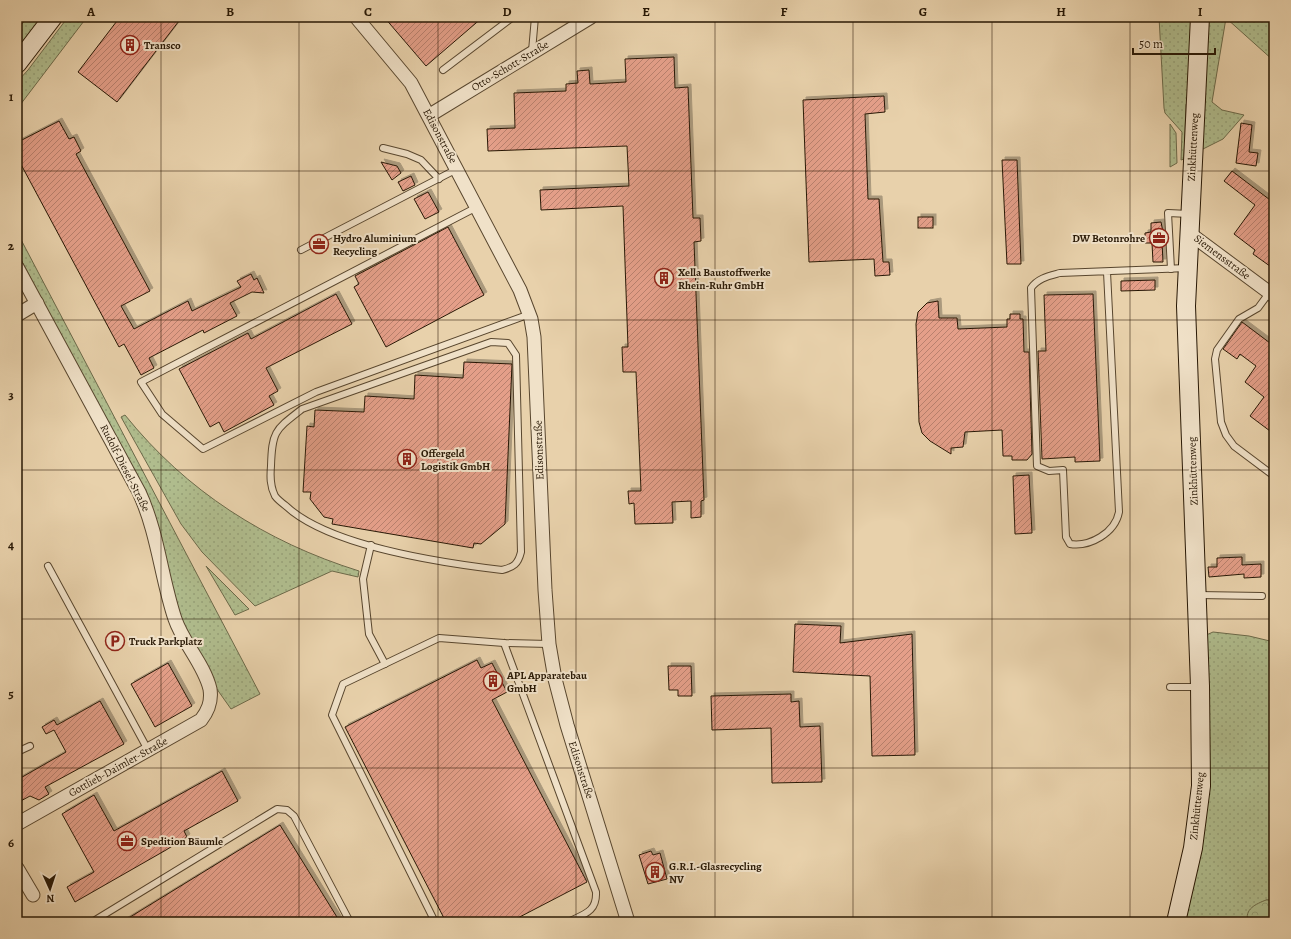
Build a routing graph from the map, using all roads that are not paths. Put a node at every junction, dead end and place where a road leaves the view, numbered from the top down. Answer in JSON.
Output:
{"nodes":[{"id":1,"x":23,"y":17,"type":"edge"},
{"id":2,"x":53,"y":17,"type":"edge"},
{"id":3,"x":356,"y":17,"type":"edge"},
{"id":4,"x":513,"y":17,"type":"edge"},
{"id":5,"x":535,"y":17,"type":"edge"},
{"id":6,"x":591,"y":17,"type":"edge"},
{"id":7,"x":1200,"y":17,"type":"edge"},
{"id":8,"x":17,"y":24,"type":"edge"},
{"id":9,"x":532,"y":53,"type":"junction"},
{"id":10,"x":17,"y":64,"type":"edge"},
{"id":11,"x":443,"y":70,"type":"dead end"},
{"id":12,"x":430,"y":116,"type":"junction"},
{"id":13,"x":383,"y":148,"type":"dead end"},
{"id":14,"x":457,"y":169,"type":"junction"},
{"id":15,"x":439,"y":179,"type":"junction"},
{"id":16,"x":477,"y":207,"type":"junction"},
{"id":17,"x":1190,"y":214,"type":"junction"},
{"id":18,"x":1189,"y":233,"type":"junction"},
{"id":19,"x":302,"y":250,"type":"dead end"},
{"id":20,"x":17,"y":268,"type":"edge"},
{"id":21,"x":1179,"y":269,"type":"junction"},
{"id":22,"x":1107,"y":272,"type":"junction"},
{"id":23,"x":1272,"y":295,"type":"edge"},
{"id":24,"x":37,"y":303,"type":"junction"},
{"id":25,"x":530,"y":314,"type":"junction"},
{"id":26,"x":17,"y":315,"type":"edge"},
{"id":27,"x":1274,"y":476,"type":"edge"},
{"id":28,"x":371,"y":545,"type":"junction"},
{"id":29,"x":48,"y":566,"type":"dead end"},
{"id":30,"x":1196,"y":595,"type":"junction"},
{"id":31,"x":1262,"y":596,"type":"dead end"},
{"id":32,"x":504,"y":643,"type":"junction"},
{"id":33,"x":549,"y":644,"type":"junction"},
{"id":34,"x":385,"y":664,"type":"junction"},
{"id":35,"x":1200,"y":686,"type":"junction"},
{"id":36,"x":1170,"y":687,"type":"dead end"},
{"id":37,"x":210,"y":702,"type":"joint"},
{"id":38,"x":30,"y":746,"type":"dead end"},
{"id":39,"x":148,"y":750,"type":"junction"},
{"id":40,"x":17,"y":752,"type":"edge"},
{"id":41,"x":17,"y":824,"type":"edge"},
{"id":42,"x":17,"y":868,"type":"edge"},
{"id":43,"x":33,"y":895,"type":"dead end"},
{"id":44,"x":571,"y":921,"type":"edge"},
{"id":45,"x":92,"y":922,"type":"edge"},
{"id":46,"x":350,"y":922,"type":"edge"},
{"id":47,"x":435,"y":922,"type":"edge"},
{"id":48,"x":628,"y":922,"type":"edge"},
{"id":49,"x":1176,"y":922,"type":"edge"}],
"edges":[{"from":1,"to":8,"type":"lane"},
{"from":2,"to":10,"type":"street"},
{"from":3,"to":12,"type":"street","name":"Edisonstraße"},
{"from":4,"to":11,"type":"lane"},
{"from":5,"to":9,"type":"lane"},
{"from":6,"to":9,"type":"street","name":"Otto-Schott-Straße"},
{"from":7,"to":17,"type":"street","name":"Zinkhüttenweg"},
{"from":9,"to":12,"type":"street","name":"Otto-Schott-Straße"},
{"from":12,"to":14,"type":"street","name":"Edisonstraße"},
{"from":13,"to":15,"type":"lane"},
{"from":14,"to":15,"type":"lane"},
{"from":14,"to":16,"type":"street","name":"Edisonstraße"},
{"from":15,"to":19,"type":"lane"},
{"from":16,"to":25,"type":"street","name":"Edisonstraße"},
{"from":16,"to":25,"type":"lane"},
{"from":17,"to":18,"type":"street","name":"Zinkhüttenweg"},
{"from":17,"to":21,"type":"lane"},
{"from":18,"to":21,"type":"street","name":"Zinkhüttenweg"},
{"from":18,"to":23,"type":"street","name":"Siemensstraße"},
{"from":20,"to":24,"type":"street","name":"Rudolf-Diesel-Straße"},
{"from":21,"to":22,"type":"lane"},
{"from":21,"to":30,"type":"street","name":"Zinkhüttenweg"},
{"from":22,"to":22,"type":"lane"},
{"from":23,"to":27,"type":"lane"},
{"from":24,"to":26,"type":"street"},
{"from":24,"to":37,"type":"street","name":"Rudolf-Diesel-Straße"},
{"from":25,"to":33,"type":"street","name":"Edisonstraße"},
{"from":28,"to":28,"type":"lane"},
{"from":28,"to":34,"type":"lane"},
{"from":29,"to":39,"type":"lane"},
{"from":30,"to":31,"type":"lane"},
{"from":30,"to":35,"type":"street","name":"Zinkhüttenweg"},
{"from":32,"to":33,"type":"lane"},
{"from":32,"to":34,"type":"lane"},
{"from":32,"to":44,"type":"lane"},
{"from":33,"to":48,"type":"street","name":"Edisonstraße"},
{"from":34,"to":47,"type":"lane"},
{"from":35,"to":36,"type":"lane"},
{"from":35,"to":49,"type":"street","name":"Zinkhüttenweg"},
{"from":37,"to":39,"type":"street","name":"Gottlieb-Daimler-Straße"},
{"from":38,"to":40,"type":"lane"},
{"from":39,"to":41,"type":"street","name":"Gottlieb-Daimler-Straße"},
{"from":42,"to":43,"type":"street"},
{"from":45,"to":46,"type":"lane"}]}
